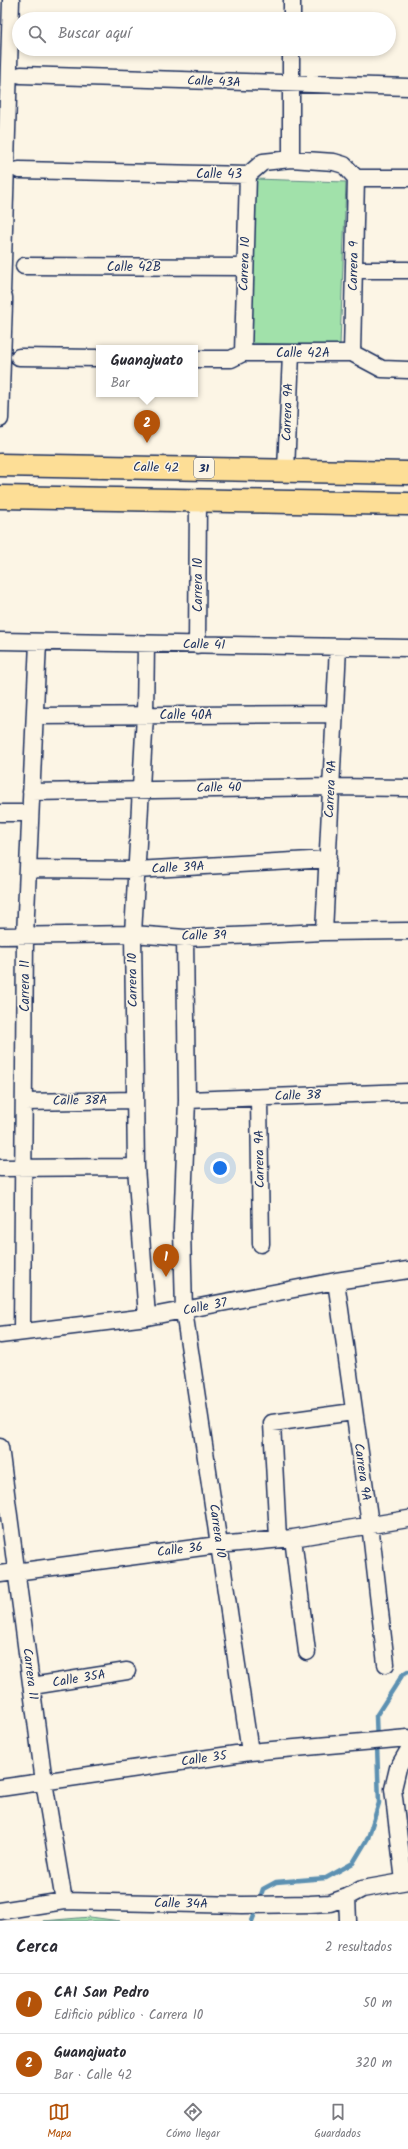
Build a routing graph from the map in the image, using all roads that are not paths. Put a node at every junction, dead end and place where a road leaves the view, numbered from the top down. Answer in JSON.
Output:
{"nodes":[{"id":1,"x":11,"y":0,"type":"edge"},
{"id":2,"x":292,"y":0,"type":"edge"},
{"id":3,"x":292,"y":12,"type":"edge"},
{"id":4,"x":292,"y":56,"type":"edge"},
{"id":5,"x":21,"y":75,"type":"dead end"},
{"id":6,"x":291,"y":84,"type":"junction"},
{"id":7,"x":408,"y":87,"type":"edge"},
{"id":8,"x":290,"y":159,"type":"junction"},
{"id":9,"x":20,"y":170,"type":"dead end"},
{"id":10,"x":248,"y":175,"type":"junction"},
{"id":11,"x":356,"y":178,"type":"junction"},
{"id":12,"x":408,"y":178,"type":"edge"},
{"id":13,"x":24,"y":266,"type":"dead end"},
{"id":14,"x":245,"y":268,"type":"junction"},
{"id":15,"x":354,"y":270,"type":"junction"},
{"id":16,"x":408,"y":270,"type":"edge"},
{"id":17,"x":1,"y":293,"type":"edge"},
{"id":18,"x":243,"y":353,"type":"junction"},
{"id":19,"x":352,"y":353,"type":"junction"},
{"id":20,"x":290,"y":354,"type":"junction"},
{"id":21,"x":19,"y":357,"type":"dead end"},
{"id":22,"x":96,"y":358,"type":"edge"},
{"id":23,"x":198,"y":360,"type":"edge"},
{"id":24,"x":408,"y":370,"type":"edge"},
{"id":25,"x":0,"y":419,"type":"edge"},
{"id":26,"x":0,"y":465,"type":"edge"},
{"id":27,"x":286,"y":470,"type":"junction"},
{"id":28,"x":408,"y":473,"type":"edge"},
{"id":29,"x":0,"y":498,"type":"edge"},
{"id":30,"x":198,"y":501,"type":"junction"},
{"id":31,"x":408,"y":504,"type":"edge"},
{"id":32,"x":0,"y":641,"type":"edge"},
{"id":33,"x":38,"y":642,"type":"junction"},
{"id":34,"x":146,"y":644,"type":"junction"},
{"id":35,"x":197,"y":644,"type":"junction"},
{"id":36,"x":338,"y":647,"type":"junction"},
{"id":37,"x":408,"y":648,"type":"edge"},
{"id":38,"x":335,"y":714,"type":"junction"},
{"id":39,"x":145,"y":715,"type":"junction"},
{"id":40,"x":36,"y":716,"type":"junction"},
{"id":41,"x":331,"y":787,"type":"junction"},
{"id":42,"x":408,"y":788,"type":"edge"},
{"id":43,"x":142,"y":790,"type":"junction"},
{"id":44,"x":31,"y":792,"type":"junction"},
{"id":45,"x":0,"y":813,"type":"edge"},
{"id":46,"x":30,"y":813,"type":"junction"},
{"id":47,"x":328,"y":859,"type":"junction"},
{"id":48,"x":29,"y":869,"type":"junction"},
{"id":49,"x":136,"y":870,"type":"junction"},
{"id":50,"x":408,"y":931,"type":"edge"},
{"id":51,"x":324,"y":932,"type":"junction"},
{"id":52,"x":133,"y":934,"type":"junction"},
{"id":53,"x":0,"y":936,"type":"edge"},
{"id":54,"x":25,"y":936,"type":"junction"},
{"id":55,"x":186,"y":938,"type":"junction"},
{"id":56,"x":408,"y":1092,"type":"edge"},
{"id":57,"x":259,"y":1098,"type":"junction"},
{"id":58,"x":134,"y":1100,"type":"junction"},
{"id":59,"x":187,"y":1100,"type":"junction"},
{"id":60,"x":25,"y":1102,"type":"junction"},
{"id":61,"x":0,"y":1168,"type":"edge"},
{"id":62,"x":25,"y":1168,"type":"junction"},
{"id":63,"x":136,"y":1168,"type":"junction"},
{"id":64,"x":261,"y":1244,"type":"dead end"},
{"id":65,"x":408,"y":1270,"type":"edge"},
{"id":66,"x":336,"y":1281,"type":"junction"},
{"id":67,"x":184,"y":1311,"type":"junction"},
{"id":68,"x":148,"y":1317,"type":"junction"},
{"id":69,"x":22,"y":1331,"type":"junction"},
{"id":70,"x":0,"y":1335,"type":"edge"},
{"id":71,"x":353,"y":1412,"type":"junction"},
{"id":72,"x":0,"y":1447,"type":"edge"},
{"id":73,"x":408,"y":1518,"type":"edge"},
{"id":74,"x":370,"y":1524,"type":"junction"},
{"id":75,"x":285,"y":1538,"type":"junction"},
{"id":76,"x":218,"y":1545,"type":"junction"},
{"id":77,"x":17,"y":1572,"type":"junction"},
{"id":78,"x":0,"y":1574,"type":"edge"},
{"id":79,"x":307,"y":1652,"type":"dead end"},
{"id":80,"x":386,"y":1664,"type":"dead end"},
{"id":81,"x":127,"y":1671,"type":"dead end"},
{"id":82,"x":32,"y":1686,"type":"junction"},
{"id":83,"x":400,"y":1739,"type":"edge"},
{"id":84,"x":408,"y":1750,"type":"edge"},
{"id":85,"x":250,"y":1752,"type":"junction"},
{"id":86,"x":44,"y":1782,"type":"junction"},
{"id":87,"x":0,"y":1788,"type":"edge"},
{"id":88,"x":406,"y":1881,"type":"edge"},
{"id":89,"x":347,"y":1898,"type":"junction"},
{"id":90,"x":64,"y":1901,"type":"junction"},
{"id":91,"x":0,"y":1912,"type":"edge"},
{"id":92,"x":348,"y":1921,"type":"edge"}],
"edges":[{"from":1,"to":17,"type":"street"},
{"from":2,"to":3,"type":"street"},
{"from":4,"to":6,"type":"street"},
{"from":5,"to":6,"type":"street","name":"Calle 43A"},
{"from":6,"to":7,"type":"street","name":"Calle 43A"},
{"from":6,"to":8,"type":"street"},
{"from":8,"to":10,"type":"street","name":"Calle 43"},
{"from":8,"to":11,"type":"street","name":"Calle 43"},
{"from":9,"to":10,"type":"street","name":"Calle 43"},
{"from":10,"to":14,"type":"street","name":"Carrera 10"},
{"from":11,"to":12,"type":"street"},
{"from":11,"to":15,"type":"street","name":"Carrera 9"},
{"from":13,"to":14,"type":"street","name":"Calle 42B"},
{"from":14,"to":18,"type":"street","name":"Carrera 10"},
{"from":15,"to":16,"type":"street"},
{"from":15,"to":19,"type":"street","name":"Carrera 9"},
{"from":17,"to":25,"type":"street"},
{"from":18,"to":20,"type":"street","name":"Calle 42A"},
{"from":18,"to":23,"type":"street","name":"Calle 42A"},
{"from":19,"to":20,"type":"street","name":"Calle 42A"},
{"from":19,"to":24,"type":"street","name":"Calle 42A"},
{"from":20,"to":27,"type":"street","name":"Carrera 9A"},
{"from":21,"to":22,"type":"street"},
{"from":26,"to":27,"type":"main road","name":"Calle 42","number":"31"},
{"from":27,"to":28,"type":"main road","name":"Calle 42","number":"31"},
{"from":29,"to":30,"type":"main road"},
{"from":30,"to":31,"type":"main road"},
{"from":30,"to":35,"type":"street","name":"Carrera 10"},
{"from":32,"to":33,"type":"street","name":"Calle 41"},
{"from":33,"to":34,"type":"street","name":"Calle 41"},
{"from":33,"to":40,"type":"street","name":"Carrera 11"},
{"from":34,"to":35,"type":"street","name":"Calle 41"},
{"from":34,"to":39,"type":"street","name":"Carrera 10"},
{"from":35,"to":36,"type":"street","name":"Calle 41"},
{"from":36,"to":37,"type":"street","name":"Calle 41"},
{"from":36,"to":38,"type":"street","name":"Carrera 9A"},
{"from":38,"to":39,"type":"street","name":"Calle 40A"},
{"from":38,"to":41,"type":"street","name":"Carrera 9A"},
{"from":39,"to":40,"type":"street","name":"Calle 40A"},
{"from":39,"to":43,"type":"street","name":"Carrera 10"},
{"from":40,"to":44,"type":"street","name":"Carrera 11"},
{"from":41,"to":42,"type":"street","name":"Calle 40"},
{"from":41,"to":43,"type":"street","name":"Calle 40"},
{"from":41,"to":47,"type":"street","name":"Carrera 9A"},
{"from":43,"to":44,"type":"street","name":"Calle 40"},
{"from":43,"to":49,"type":"street","name":"Carrera 10"},
{"from":44,"to":46,"type":"street","name":"Carrera 11"},
{"from":45,"to":46,"type":"street"},
{"from":46,"to":48,"type":"street","name":"Carrera 11"},
{"from":47,"to":49,"type":"street","name":"Calle 39A"},
{"from":47,"to":51,"type":"street","name":"Carrera 9A"},
{"from":48,"to":49,"type":"street","name":"Calle 39A"},
{"from":48,"to":54,"type":"street","name":"Carrera 11"},
{"from":49,"to":52,"type":"street","name":"Carrera 10"},
{"from":50,"to":51,"type":"street","name":"Calle 39"},
{"from":51,"to":55,"type":"street","name":"Calle 39"},
{"from":52,"to":54,"type":"street","name":"Calle 39"},
{"from":52,"to":55,"type":"street","name":"Calle 39"},
{"from":52,"to":58,"type":"street","name":"Carrera 10"},
{"from":53,"to":54,"type":"street","name":"Calle 39"},
{"from":54,"to":60,"type":"street","name":"Carrera 11"},
{"from":55,"to":59,"type":"street","name":"Carrera 10"},
{"from":56,"to":57,"type":"street","name":"Calle 38"},
{"from":57,"to":59,"type":"street","name":"Calle 38"},
{"from":57,"to":64,"type":"street","name":"Carrera 9A"},
{"from":58,"to":60,"type":"street","name":"Calle 38A"},
{"from":58,"to":63,"type":"street","name":"Carrera 10"},
{"from":59,"to":67,"type":"street","name":"Carrera 10"},
{"from":60,"to":62,"type":"street","name":"Carrera 11"},
{"from":61,"to":62,"type":"street"},
{"from":62,"to":63,"type":"street"},
{"from":62,"to":69,"type":"street","name":"Carrera 11"},
{"from":63,"to":68,"type":"street","name":"Carrera 10"},
{"from":65,"to":66,"type":"street","name":"Calle 37"},
{"from":66,"to":67,"type":"street","name":"Calle 37"},
{"from":66,"to":71,"type":"street","name":"Carrera 9A"},
{"from":67,"to":68,"type":"street","name":"Calle 37"},
{"from":67,"to":76,"type":"street","name":"Carrera 10"},
{"from":68,"to":69,"type":"street","name":"Calle 37"},
{"from":69,"to":70,"type":"street","name":"Calle 37"},
{"from":71,"to":74,"type":"street","name":"Carrera 9A"},
{"from":71,"to":75,"type":"street"},
{"from":72,"to":77,"type":"street","name":"Carrera 11"},
{"from":73,"to":74,"type":"street","name":"Calle 36"},
{"from":74,"to":75,"type":"street","name":"Calle 36"},
{"from":74,"to":80,"type":"street","name":"Carrera 9A"},
{"from":75,"to":76,"type":"street","name":"Calle 36"},
{"from":75,"to":79,"type":"street"},
{"from":76,"to":77,"type":"street","name":"Calle 36"},
{"from":76,"to":85,"type":"street","name":"Carrera 10"},
{"from":77,"to":78,"type":"street","name":"Calle 36"},
{"from":77,"to":82,"type":"street","name":"Carrera 11"},
{"from":81,"to":82,"type":"street","name":"Calle 35A"},
{"from":82,"to":86,"type":"street","name":"Carrera 11"},
{"from":83,"to":85,"type":"street","name":"Calle 35"},
{"from":84,"to":88,"type":"street"},
{"from":85,"to":86,"type":"street","name":"Calle 35"},
{"from":86,"to":87,"type":"street","name":"Calle 35"},
{"from":86,"to":90,"type":"street","name":"Carrera 11"},
{"from":88,"to":89,"type":"street","name":"Calle 34A"},
{"from":89,"to":90,"type":"street","name":"Calle 34A"},
{"from":89,"to":92,"type":"street"},
{"from":90,"to":91,"type":"street","name":"Calle 34A"}]}
